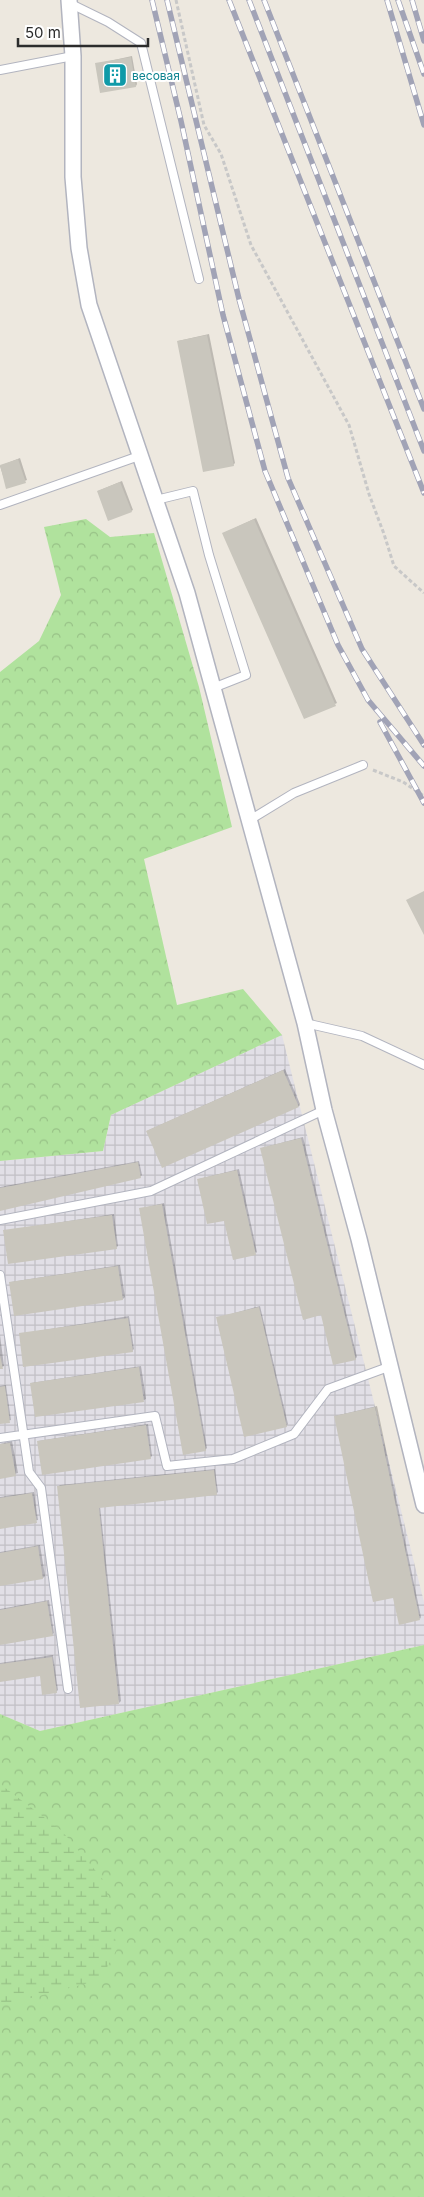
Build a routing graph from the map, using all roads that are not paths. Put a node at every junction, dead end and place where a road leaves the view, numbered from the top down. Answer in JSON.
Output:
{"nodes":[{"id":1,"x":69,"y":1,"type":"edge"},
{"id":2,"x":73,"y":56,"type":"junction"},
{"id":3,"x":0,"y":70,"type":"edge"},
{"id":4,"x":199,"y":279,"type":"dead end"},
{"id":5,"x":139,"y":456,"type":"junction"},
{"id":6,"x":156,"y":500,"type":"junction"},
{"id":7,"x":0,"y":505,"type":"edge"},
{"id":8,"x":213,"y":688,"type":"junction"},
{"id":9,"x":363,"y":766,"type":"road end"},
{"id":10,"x":248,"y":821,"type":"junction"},
{"id":11,"x":305,"y":1023,"type":"junction"},
{"id":12,"x":424,"y":1065,"type":"edge"},
{"id":13,"x":324,"y":1110,"type":"junction"},
{"id":14,"x":0,"y":1220,"type":"edge"},
{"id":15,"x":0,"y":1275,"type":"edge"},
{"id":16,"x":391,"y":1366,"type":"junction"},
{"id":17,"x":22,"y":1435,"type":"junction"},
{"id":18,"x":0,"y":1438,"type":"edge"},
{"id":19,"x":424,"y":1505,"type":"edge"},
{"id":20,"x":68,"y":1689,"type":"dead end"}],
"edges":[{"from":1,"to":2,"type":"street"},
{"from":1,"to":4,"type":"lane"},
{"from":2,"to":3,"type":"lane"},
{"from":2,"to":5,"type":"street"},
{"from":5,"to":6,"type":"street"},
{"from":5,"to":7,"type":"lane"},
{"from":6,"to":8,"type":"street"},
{"from":6,"to":8,"type":"lane"},
{"from":8,"to":10,"type":"street"},
{"from":9,"to":10,"type":"lane"},
{"from":10,"to":11,"type":"street"},
{"from":11,"to":12,"type":"lane"},
{"from":11,"to":13,"type":"street"},
{"from":13,"to":14,"type":"lane"},
{"from":13,"to":16,"type":"street"},
{"from":15,"to":17,"type":"lane"},
{"from":16,"to":17,"type":"lane"},
{"from":16,"to":19,"type":"street"},
{"from":17,"to":18,"type":"lane"},
{"from":17,"to":20,"type":"lane"}]}
